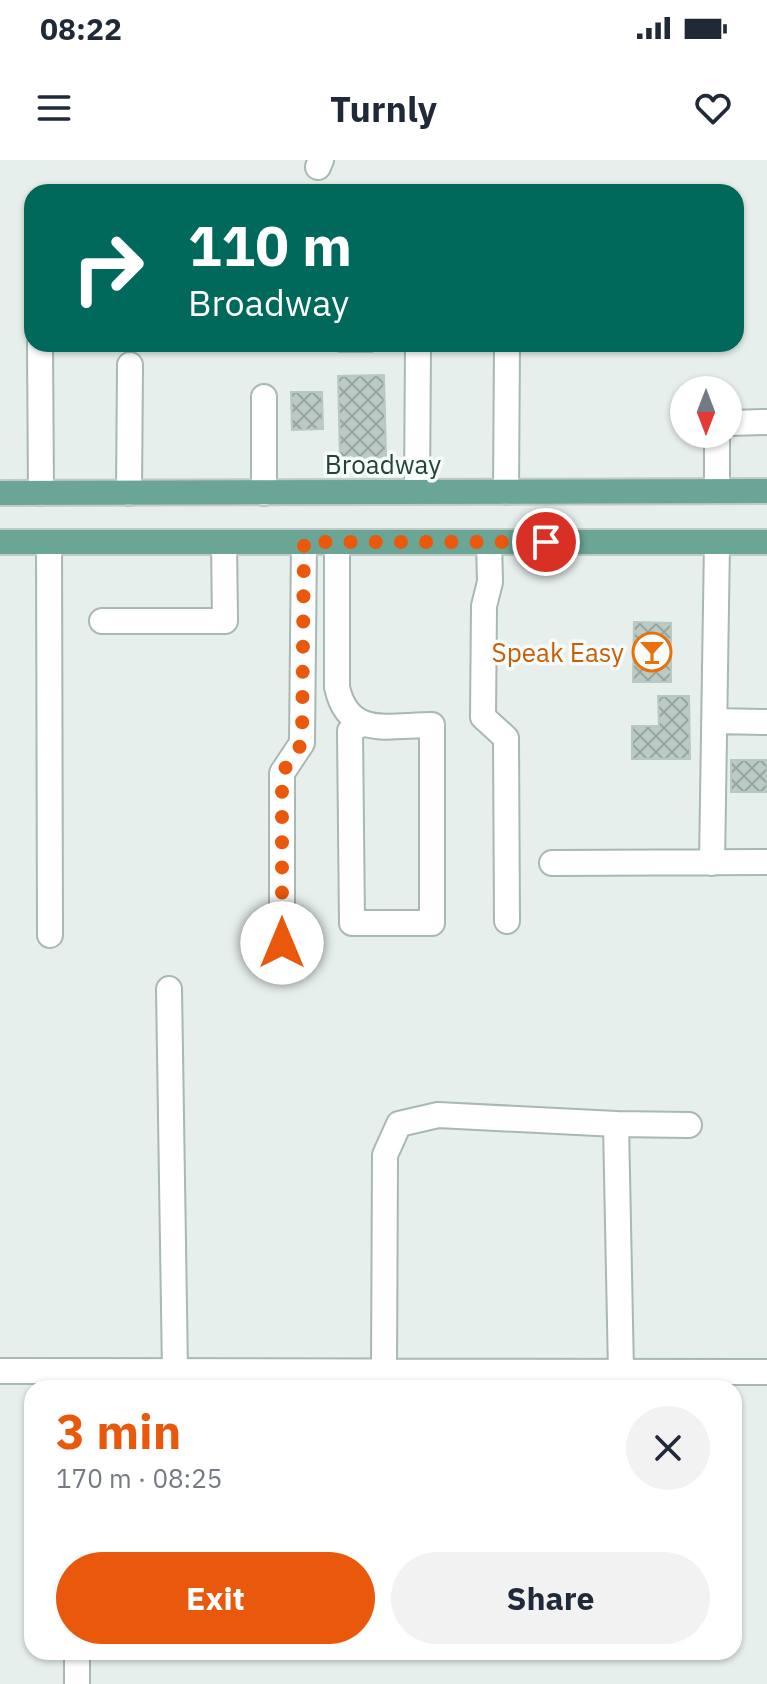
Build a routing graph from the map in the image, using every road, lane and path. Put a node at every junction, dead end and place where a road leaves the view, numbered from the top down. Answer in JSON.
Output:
{"nodes":[{"id":1,"x":40,"y":352,"type":"edge"},
{"id":2,"x":418,"y":352,"type":"edge"},
{"id":3,"x":507,"y":352,"type":"edge"},
{"id":4,"x":130,"y":365,"type":"dead end"},
{"id":5,"x":264,"y":397,"type":"dead end"},
{"id":6,"x":767,"y":422,"type":"edge"},
{"id":7,"x":742,"y":423,"type":"edge"},
{"id":8,"x":717,"y":448,"type":"edge"},
{"id":9,"x":717,"y":491,"type":"junction"},
{"id":10,"x":767,"y":491,"type":"edge"},
{"id":11,"x":417,"y":492,"type":"junction"},
{"id":12,"x":506,"y":492,"type":"junction"},
{"id":13,"x":0,"y":493,"type":"edge"},
{"id":14,"x":41,"y":493,"type":"junction"},
{"id":15,"x":129,"y":493,"type":"junction"},
{"id":16,"x":264,"y":493,"type":"junction"},
{"id":17,"x":0,"y":542,"type":"edge"},
{"id":18,"x":49,"y":542,"type":"junction"},
{"id":19,"x":224,"y":542,"type":"junction"},
{"id":20,"x":304,"y":542,"type":"junction"},
{"id":21,"x":337,"y":542,"type":"junction"},
{"id":22,"x":489,"y":542,"type":"junction"},
{"id":23,"x":717,"y":542,"type":"junction"},
{"id":24,"x":767,"y":542,"type":"edge"},
{"id":25,"x":102,"y":621,"type":"dead end"},
{"id":26,"x":714,"y":721,"type":"junction"},
{"id":27,"x":767,"y":722,"type":"edge"},
{"id":28,"x":360,"y":725,"type":"junction"},
{"id":29,"x":767,"y":862,"type":"edge"},
{"id":30,"x":552,"y":863,"type":"dead end"},
{"id":31,"x":712,"y":863,"type":"junction"},
{"id":32,"x":507,"y":921,"type":"dead end"},
{"id":33,"x":50,"y":935,"type":"dead end"},
{"id":34,"x":282,"y":943,"type":"dead end"},
{"id":35,"x":169,"y":989,"type":"dead end"},
{"id":36,"x":616,"y":1124,"type":"junction"},
{"id":37,"x":689,"y":1125,"type":"dead end"},
{"id":38,"x":0,"y":1371,"type":"edge"},
{"id":39,"x":175,"y":1371,"type":"junction"},
{"id":40,"x":384,"y":1372,"type":"junction"},
{"id":41,"x":621,"y":1372,"type":"junction"},
{"id":42,"x":767,"y":1372,"type":"edge"},
{"id":43,"x":82,"y":1380,"type":"edge"},
{"id":44,"x":131,"y":1380,"type":"edge"},
{"id":45,"x":660,"y":1380,"type":"edge"},
{"id":46,"x":77,"y":1660,"type":"edge"},
{"id":47,"x":77,"y":1684,"type":"edge"}],
"edges":[{"from":1,"to":14,"type":"street"},
{"from":2,"to":11,"type":"street"},
{"from":3,"to":12,"type":"street"},
{"from":4,"to":15,"type":"street"},
{"from":5,"to":16,"type":"street"},
{"from":6,"to":7,"type":"street"},
{"from":8,"to":9,"type":"street"},
{"from":9,"to":10,"type":"main road","name":"Broadway"},
{"from":9,"to":12,"type":"main road","name":"Broadway"},
{"from":11,"to":12,"type":"main road","name":"Broadway"},
{"from":11,"to":16,"type":"main road","name":"Broadway"},
{"from":13,"to":14,"type":"main road","name":"Broadway"},
{"from":14,"to":15,"type":"main road","name":"Broadway"},
{"from":15,"to":16,"type":"main road","name":"Broadway"},
{"from":17,"to":18,"type":"main road"},
{"from":18,"to":19,"type":"main road"},
{"from":18,"to":33,"type":"street"},
{"from":19,"to":20,"type":"main road"},
{"from":19,"to":25,"type":"street"},
{"from":20,"to":21,"type":"main road"},
{"from":20,"to":34,"type":"street"},
{"from":21,"to":22,"type":"main road"},
{"from":21,"to":28,"type":"street"},
{"from":22,"to":23,"type":"main road"},
{"from":22,"to":32,"type":"street"},
{"from":23,"to":24,"type":"main road"},
{"from":23,"to":26,"type":"street"},
{"from":26,"to":27,"type":"street"},
{"from":26,"to":31,"type":"street"},
{"from":28,"to":28,"type":"street"},
{"from":29,"to":31,"type":"street"},
{"from":30,"to":31,"type":"street"},
{"from":35,"to":39,"type":"street"},
{"from":36,"to":37,"type":"street"},
{"from":36,"to":40,"type":"street"},
{"from":36,"to":41,"type":"street"},
{"from":38,"to":43,"type":"street"},
{"from":39,"to":40,"type":"street"},
{"from":39,"to":44,"type":"street"},
{"from":40,"to":41,"type":"street"},
{"from":41,"to":45,"type":"street"},
{"from":42,"to":45,"type":"street"},
{"from":43,"to":44,"type":"street"},
{"from":46,"to":47,"type":"street"}]}
